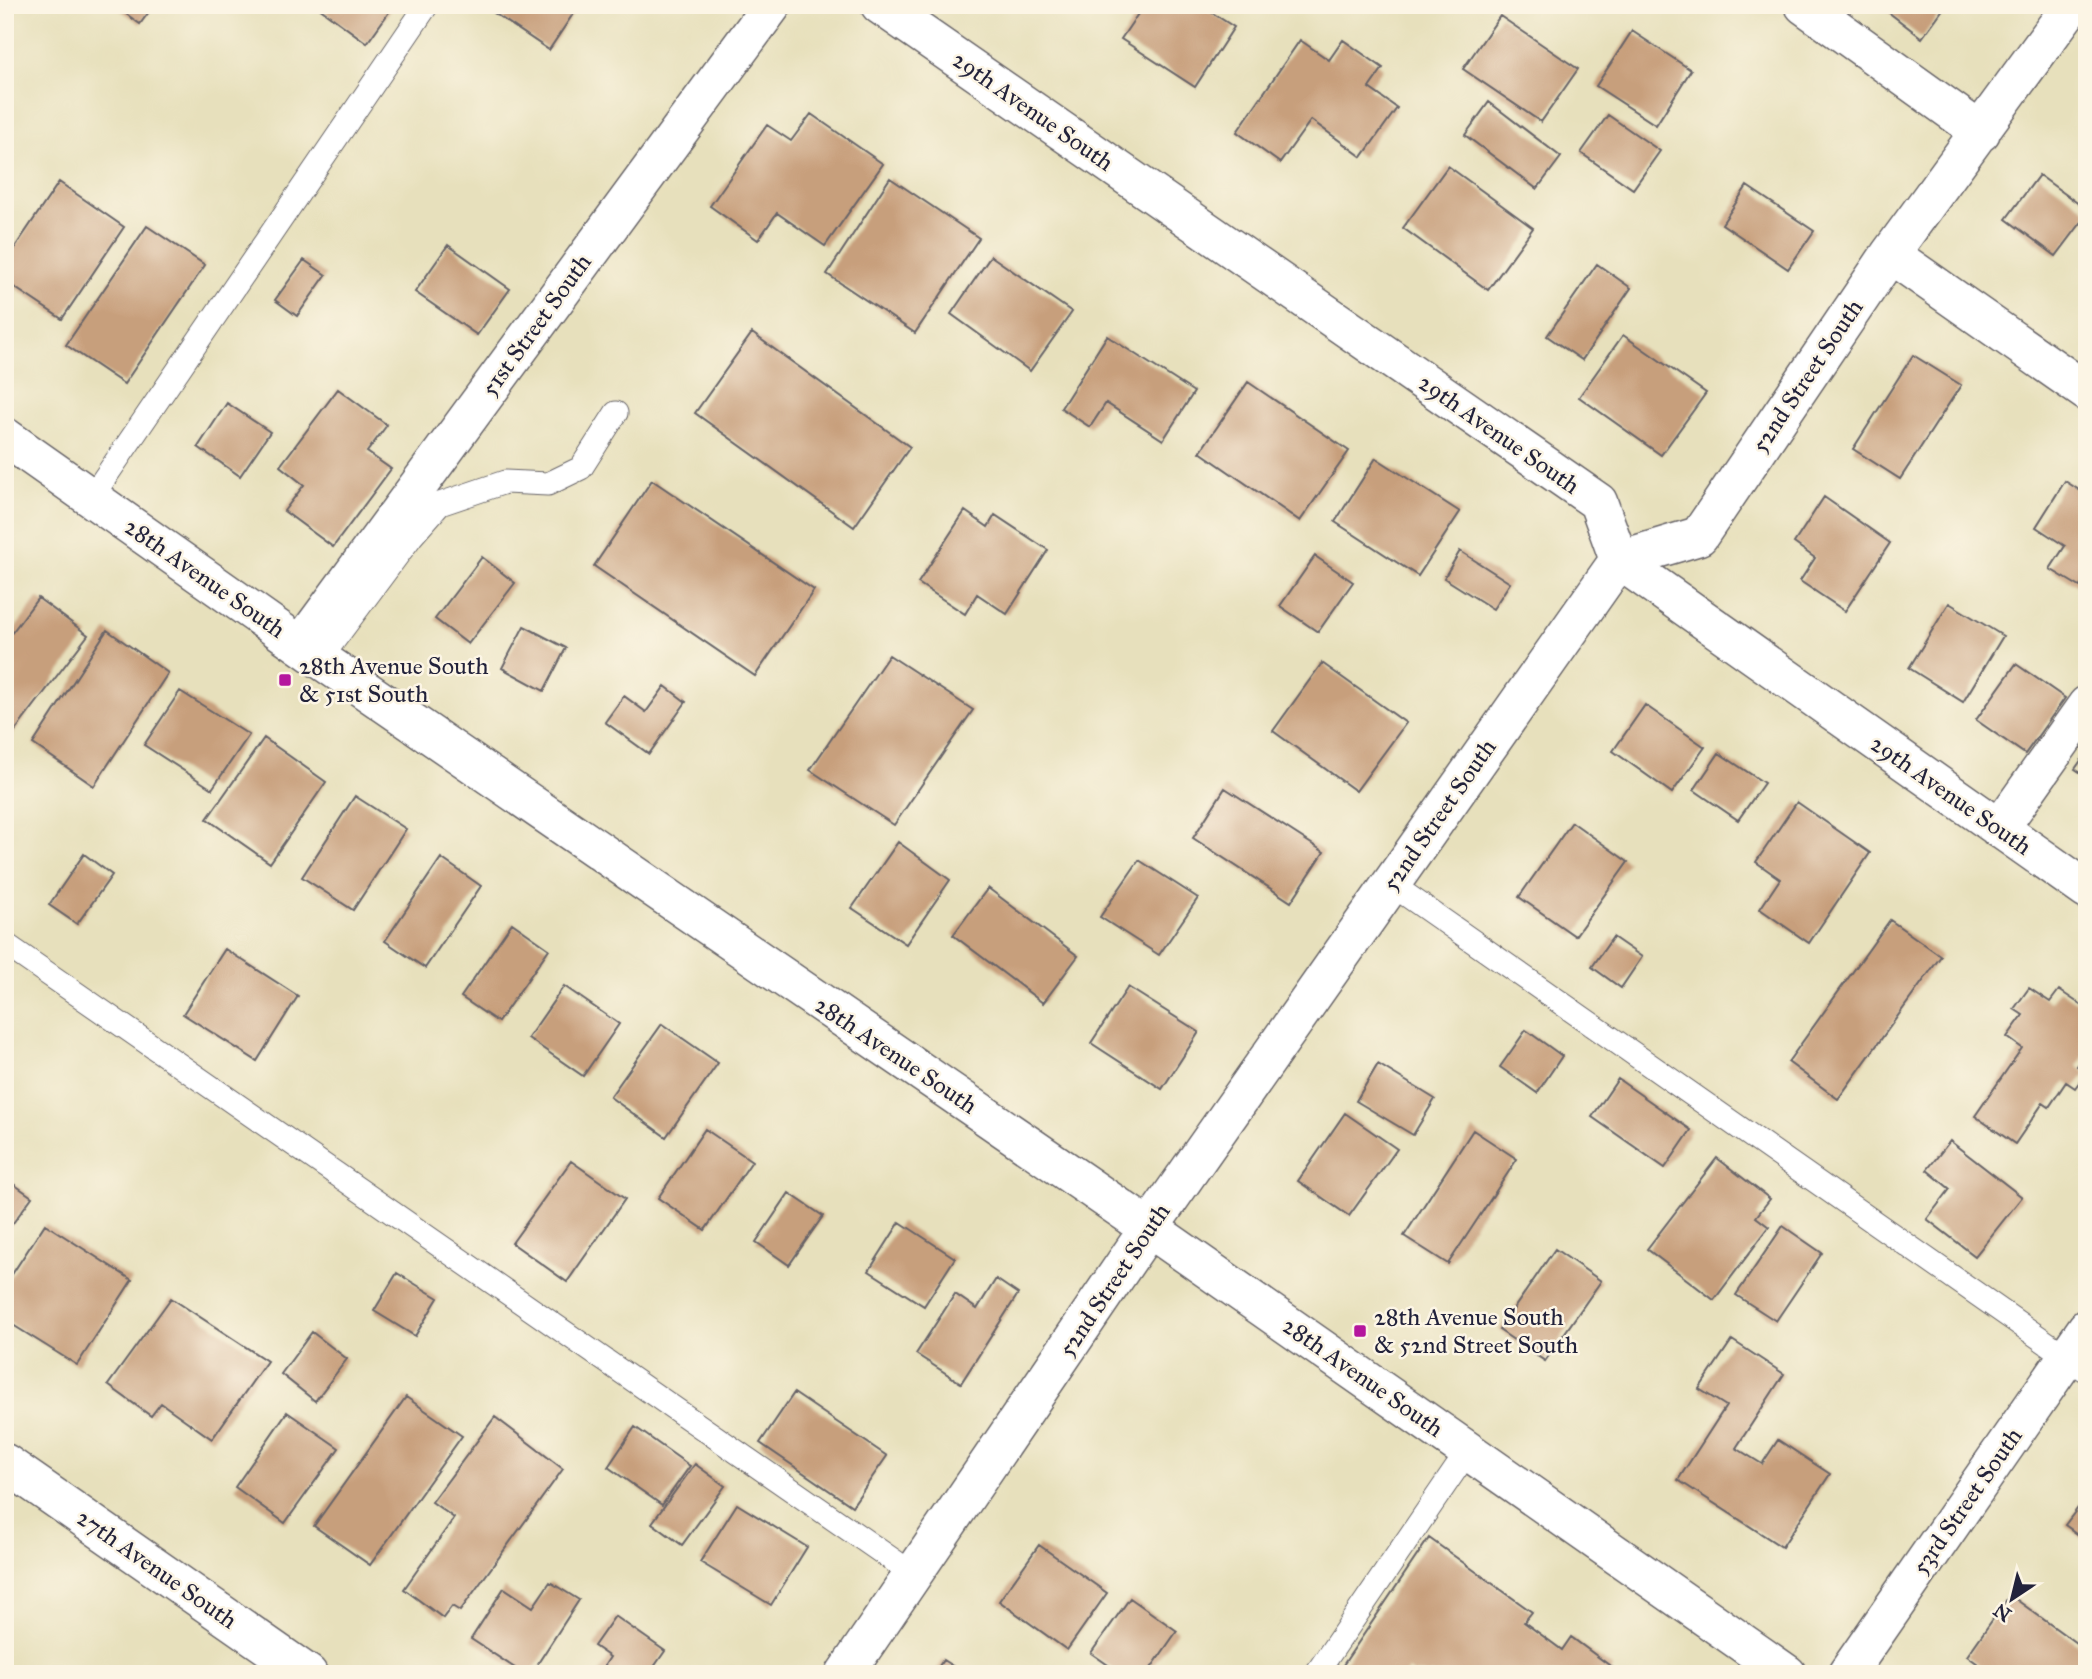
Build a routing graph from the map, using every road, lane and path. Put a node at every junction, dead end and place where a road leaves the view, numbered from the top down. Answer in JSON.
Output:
{"nodes":[{"id":1,"x":427,"y":5,"type":"edge"},
{"id":2,"x":772,"y":5,"type":"edge"},
{"id":3,"x":880,"y":5,"type":"edge"},
{"id":4,"x":1804,"y":5,"type":"edge"},
{"id":5,"x":2072,"y":5,"type":"edge"},
{"id":6,"x":1981,"y":132,"type":"junction"},
{"id":7,"x":1889,"y":254,"type":"junction"},
{"id":8,"x":2087,"y":391,"type":"edge"},
{"id":9,"x":616,"y":413,"type":"dead end"},
{"id":10,"x":5,"y":437,"type":"edge"},
{"id":11,"x":91,"y":498,"type":"junction"},
{"id":12,"x":1619,"y":560,"type":"junction"},
{"id":13,"x":311,"y":652,"type":"junction"},
{"id":14,"x":2087,"y":705,"type":"edge"},
{"id":15,"x":1999,"y":829,"type":"junction"},
{"id":16,"x":1391,"y":884,"type":"junction"},
{"id":17,"x":2087,"y":890,"type":"edge"},
{"id":18,"x":5,"y":944,"type":"edge"},
{"id":19,"x":1149,"y":1228,"type":"junction"},
{"id":20,"x":2080,"y":1352,"type":"edge"},
{"id":21,"x":1468,"y":1451,"type":"junction"},
{"id":22,"x":5,"y":1464,"type":"edge"},
{"id":23,"x":913,"y":1574,"type":"junction"},
{"id":24,"x":308,"y":1674,"type":"edge"},
{"id":25,"x":845,"y":1674,"type":"edge"},
{"id":26,"x":1316,"y":1674,"type":"edge"},
{"id":27,"x":1787,"y":1674,"type":"edge"},
{"id":28,"x":1847,"y":1674,"type":"edge"}],
"edges":[{"from":1,"to":11,"type":"lane"},
{"from":2,"to":13,"type":"street","name":"51st Street South"},
{"from":3,"to":12,"type":"street","name":"29th Avenue South"},
{"from":4,"to":6,"type":"street"},
{"from":5,"to":6,"type":"street","name":"52nd Street South"},
{"from":6,"to":7,"type":"street","name":"52nd Street South"},
{"from":7,"to":8,"type":"street"},
{"from":7,"to":12,"type":"street","name":"52nd Street South"},
{"from":9,"to":13,"type":"lane"},
{"from":10,"to":11,"type":"street","name":"28th Avenue South"},
{"from":11,"to":13,"type":"street","name":"28th Avenue South"},
{"from":12,"to":15,"type":"street","name":"29th Avenue South"},
{"from":12,"to":16,"type":"street","name":"52nd Street South"},
{"from":13,"to":19,"type":"street","name":"28th Avenue South"},
{"from":14,"to":15,"type":"street"},
{"from":15,"to":17,"type":"street","name":"29th Avenue South"},
{"from":16,"to":19,"type":"street","name":"52nd Street South"},
{"from":16,"to":20,"type":"lane"},
{"from":18,"to":23,"type":"lane"},
{"from":19,"to":21,"type":"street","name":"28th Avenue South"},
{"from":19,"to":23,"type":"street","name":"52nd Street South"},
{"from":20,"to":28,"type":"street","name":"53rd Street South"},
{"from":21,"to":26,"type":"lane"},
{"from":21,"to":27,"type":"street","name":"28th Avenue South"},
{"from":22,"to":24,"type":"street","name":"27th Avenue South"},
{"from":23,"to":25,"type":"street","name":"52nd Street South"}]}
